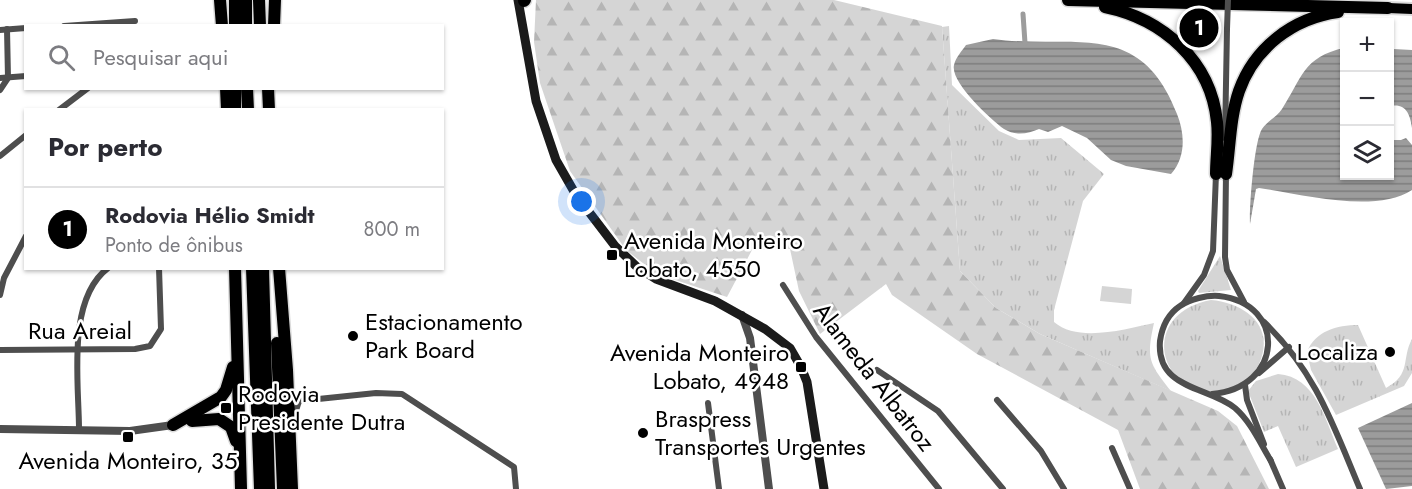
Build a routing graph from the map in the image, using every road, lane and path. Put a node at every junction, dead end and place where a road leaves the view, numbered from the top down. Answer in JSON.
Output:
{"nodes":[{"id":1,"x":220,"y":0,"type":"edge"},
{"id":2,"x":235,"y":0,"type":"edge"},
{"id":3,"x":246,"y":0,"type":"edge"},
{"id":4,"x":259,"y":0,"type":"edge"},
{"id":5,"x":267,"y":0,"type":"edge"},
{"id":6,"x":275,"y":0,"type":"edge"},
{"id":7,"x":518,"y":0,"type":"edge"},
{"id":8,"x":524,"y":0,"type":"edge"},
{"id":9,"x":1054,"y":0,"type":"edge"},
{"id":10,"x":1068,"y":0,"type":"edge"},
{"id":11,"x":1227,"y":0,"type":"edge"},
{"id":12,"x":1388,"y":8,"type":"junction"},
{"id":13,"x":1412,"y":9,"type":"edge"},
{"id":14,"x":134,"y":23,"type":"edge"},
{"id":15,"x":111,"y":24,"type":"edge"},
{"id":16,"x":222,"y":24,"type":"edge"},
{"id":17,"x":235,"y":24,"type":"edge"},
{"id":18,"x":246,"y":24,"type":"edge"},
{"id":19,"x":260,"y":24,"type":"edge"},
{"id":20,"x":267,"y":24,"type":"edge"},
{"id":21,"x":274,"y":24,"type":"edge"},
{"id":22,"x":522,"y":24,"type":"junction"},
{"id":23,"x":24,"y":28,"type":"edge"},
{"id":24,"x":3,"y":30,"type":"edge"},
{"id":25,"x":24,"y":76,"type":"edge"},
{"id":26,"x":0,"y":78,"type":"edge"},
{"id":27,"x":8,"y":78,"type":"junction"},
{"id":28,"x":0,"y":90,"type":"edge"},
{"id":29,"x":85,"y":90,"type":"edge"},
{"id":30,"x":226,"y":90,"type":"edge"},
{"id":31,"x":235,"y":90,"type":"edge"},
{"id":32,"x":240,"y":90,"type":"edge"},
{"id":33,"x":247,"y":90,"type":"edge"},
{"id":34,"x":261,"y":90,"type":"edge"},
{"id":35,"x":268,"y":90,"type":"edge"},
{"id":36,"x":63,"y":108,"type":"edge"},
{"id":37,"x":227,"y":108,"type":"edge"},
{"id":38,"x":235,"y":108,"type":"edge"},
{"id":39,"x":241,"y":108,"type":"edge"},
{"id":40,"x":248,"y":108,"type":"edge"},
{"id":41,"x":261,"y":108,"type":"edge"},
{"id":42,"x":269,"y":108,"type":"edge"},
{"id":43,"x":24,"y":137,"type":"edge"},
{"id":44,"x":0,"y":156,"type":"edge"},
{"id":45,"x":1221,"y":174,"type":"junction"},
{"id":46,"x":24,"y":240,"type":"edge"},
{"id":47,"x":107,"y":270,"type":"edge"},
{"id":48,"x":159,"y":270,"type":"edge"},
{"id":49,"x":235,"y":270,"type":"edge"},
{"id":50,"x":243,"y":270,"type":"edge"},
{"id":51,"x":252,"y":270,"type":"edge"},
{"id":52,"x":263,"y":270,"type":"edge"},
{"id":53,"x":274,"y":270,"type":"edge"},
{"id":54,"x":279,"y":270,"type":"edge"},
{"id":55,"x":783,"y":285,"type":"dead end"},
{"id":56,"x":0,"y":295,"type":"edge"},
{"id":57,"x":1184,"y":303,"type":"junction"},
{"id":58,"x":1244,"y":303,"type":"junction"},
{"id":59,"x":236,"y":311,"type":"junction"},
{"id":60,"x":742,"y":315,"type":"junction"},
{"id":61,"x":1259,"y":317,"type":"junction"},
{"id":62,"x":765,"y":329,"type":"junction"},
{"id":63,"x":750,"y":338,"type":"junction"},
{"id":64,"x":1289,"y":347,"type":"junction"},
{"id":65,"x":78,"y":348,"type":"junction"},
{"id":66,"x":237,"y":348,"type":"junction"},
{"id":67,"x":0,"y":350,"type":"edge"},
{"id":68,"x":877,"y":370,"type":"dead end"},
{"id":69,"x":1259,"y":374,"type":"junction"},
{"id":70,"x":1245,"y":385,"type":"junction"},
{"id":71,"x":288,"y":390,"type":"junction"},
{"id":72,"x":1212,"y":394,"type":"junction"},
{"id":73,"x":997,"y":400,"type":"dead end"},
{"id":74,"x":299,"y":401,"type":"junction"},
{"id":75,"x":708,"y":404,"type":"dead end"},
{"id":76,"x":173,"y":425,"type":"junction"},
{"id":77,"x":290,"y":428,"type":"junction"},
{"id":78,"x":0,"y":429,"type":"edge"},
{"id":79,"x":79,"y":429,"type":"junction"},
{"id":80,"x":1112,"y":448,"type":"dead end"},
{"id":81,"x":239,"y":454,"type":"junction"},
{"id":82,"x":1271,"y":461,"type":"junction"},
{"id":83,"x":241,"y":489,"type":"edge"},
{"id":84,"x":260,"y":489,"type":"edge"},
{"id":85,"x":269,"y":489,"type":"edge"},
{"id":86,"x":283,"y":489,"type":"edge"},
{"id":87,"x":292,"y":489,"type":"edge"},
{"id":88,"x":516,"y":489,"type":"edge"},
{"id":89,"x":719,"y":489,"type":"edge"},
{"id":90,"x":769,"y":489,"type":"edge"},
{"id":91,"x":824,"y":489,"type":"edge"},
{"id":92,"x":939,"y":489,"type":"edge"},
{"id":93,"x":1003,"y":489,"type":"edge"},
{"id":94,"x":1064,"y":489,"type":"edge"},
{"id":95,"x":1130,"y":489,"type":"edge"},
{"id":96,"x":1284,"y":489,"type":"edge"},
{"id":97,"x":1360,"y":489,"type":"edge"}],
"edges":[{"from":1,"to":16,"type":"highway"},
{"from":2,"to":17,"type":"highway"},
{"from":3,"to":18,"type":"highway"},
{"from":4,"to":19,"type":"highway"},
{"from":5,"to":20,"type":"highway"},
{"from":6,"to":21,"type":"highway"},
{"from":7,"to":22,"type":"main road"},
{"from":8,"to":22,"type":"main road"},
{"from":9,"to":45,"type":"highway"},
{"from":10,"to":12,"type":"highway"},
{"from":11,"to":45,"type":"street","bridge":true},
{"from":12,"to":13,"type":"main road"},
{"from":12,"to":45,"type":"highway"},
{"from":14,"to":15,"type":"street"},
{"from":22,"to":60,"type":"main road"},
{"from":23,"to":24,"type":"street"},
{"from":24,"to":27,"type":"street"},
{"from":25,"to":27,"type":"street"},
{"from":26,"to":27,"type":"street"},
{"from":27,"to":28,"type":"street"},
{"from":29,"to":36,"type":"street"},
{"from":30,"to":37,"type":"highway"},
{"from":31,"to":38,"type":"highway"},
{"from":32,"to":39,"type":"highway"},
{"from":33,"to":40,"type":"highway"},
{"from":34,"to":41,"type":"highway"},
{"from":35,"to":42,"type":"highway"},
{"from":43,"to":44,"type":"street"},
{"from":45,"to":57,"type":"street"},
{"from":45,"to":58,"type":"street"},
{"from":46,"to":56,"type":"street"},
{"from":47,"to":65,"type":"street"},
{"from":48,"to":65,"type":"street","name":"Rua Areial"},
{"from":49,"to":59,"type":"highway"},
{"from":50,"to":59,"type":"highway"},
{"from":51,"to":84,"type":"highway"},
{"from":52,"to":85,"type":"highway"},
{"from":53,"to":86,"type":"highway"},
{"from":54,"to":71,"type":"highway"},
{"from":55,"to":92,"type":"street","name":"Alameda Albatroz"},
{"from":57,"to":58,"type":"street"},
{"from":57,"to":72,"type":"street"},
{"from":58,"to":61,"type":"street"},
{"from":59,"to":66,"type":"highway"},
{"from":60,"to":62,"type":"main road"},
{"from":60,"to":63,"type":"street"},
{"from":61,"to":64,"type":"street"},
{"from":61,"to":69,"type":"street"},
{"from":62,"to":63,"type":"street"},
{"from":62,"to":91,"type":"main road"},
{"from":63,"to":90,"type":"street"},
{"from":64,"to":69,"type":"street"},
{"from":64,"to":97,"type":"street"},
{"from":65,"to":67,"type":"street","name":"Rua Areial"},
{"from":65,"to":79,"type":"street"},
{"from":66,"to":76,"type":"highway"},
{"from":66,"to":81,"type":"highway"},
{"from":68,"to":93,"type":"street"},
{"from":69,"to":70,"type":"street"},
{"from":70,"to":72,"type":"street"},
{"from":70,"to":82,"type":"street"},
{"from":71,"to":74,"type":"street"},
{"from":71,"to":77,"type":"highway"},
{"from":72,"to":82,"type":"street"},
{"from":73,"to":94,"type":"street"},
{"from":74,"to":77,"type":"street"},
{"from":74,"to":88,"type":"street"},
{"from":75,"to":89,"type":"street"},
{"from":76,"to":79,"type":"street"},
{"from":76,"to":81,"type":"highway"},
{"from":77,"to":87,"type":"highway"},
{"from":78,"to":79,"type":"street"},
{"from":80,"to":95,"type":"street"},
{"from":81,"to":83,"type":"highway"},
{"from":82,"to":96,"type":"street"}]}
